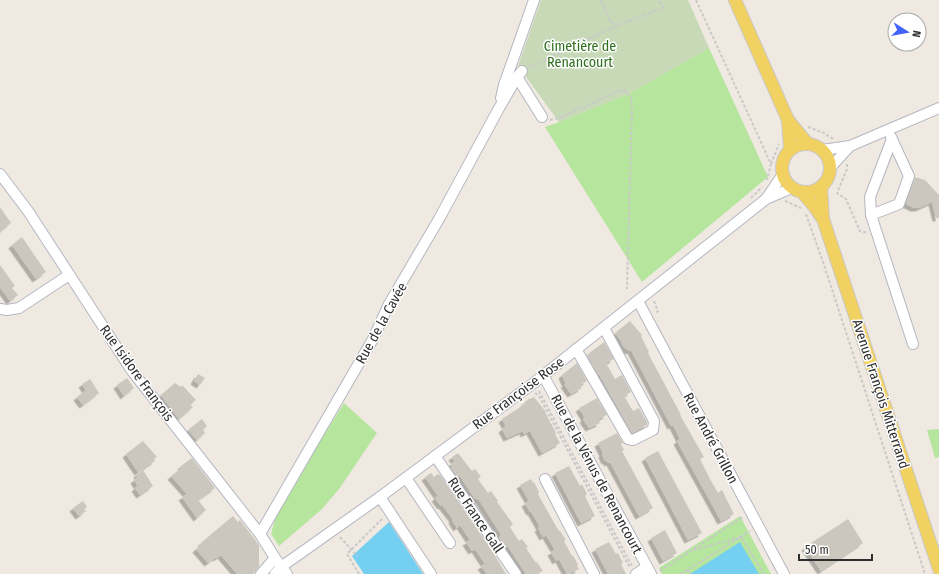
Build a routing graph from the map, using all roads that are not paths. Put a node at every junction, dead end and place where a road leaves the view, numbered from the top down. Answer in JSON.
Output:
{"nodes":[{"id":1,"x":534,"y":0,"type":"edge"},
{"id":2,"x":735,"y":0,"type":"edge"},
{"id":3,"x":939,"y":108,"type":"edge"},
{"id":4,"x":498,"y":110,"type":"junction"},
{"id":5,"x":542,"y":117,"type":"road end"},
{"id":6,"x":788,"y":120,"type":"junction"},
{"id":7,"x":890,"y":134,"type":"junction"},
{"id":8,"x":808,"y":144,"type":"junction"},
{"id":9,"x":850,"y":146,"type":"junction"},
{"id":10,"x":790,"y":149,"type":"junction"},
{"id":11,"x":822,"y":150,"type":"junction"},
{"id":12,"x":830,"y":168,"type":"junction"},
{"id":13,"x":0,"y":174,"type":"edge"},
{"id":14,"x":783,"y":174,"type":"junction"},
{"id":15,"x":821,"y":187,"type":"junction"},
{"id":16,"x":797,"y":190,"type":"junction"},
{"id":17,"x":766,"y":199,"type":"junction"},
{"id":18,"x":871,"y":215,"type":"junction"},
{"id":19,"x":823,"y":219,"type":"junction"},
{"id":20,"x":69,"y":275,"type":"junction"},
{"id":21,"x":638,"y":301,"type":"junction"},
{"id":22,"x":0,"y":309,"type":"edge"},
{"id":23,"x":604,"y":328,"type":"junction"},
{"id":24,"x":913,"y":344,"type":"dead end"},
{"id":25,"x":576,"y":349,"type":"junction"},
{"id":26,"x":543,"y":374,"type":"junction"},
{"id":27,"x":435,"y":456,"type":"junction"},
{"id":28,"x":406,"y":478,"type":"junction"},
{"id":29,"x":546,"y":479,"type":"dead end"},
{"id":30,"x":380,"y":497,"type":"junction"},
{"id":31,"x":260,"y":534,"type":"junction"},
{"id":32,"x":450,"y":543,"type":"dead end"},
{"id":33,"x":275,"y":558,"type":"junction"},
{"id":34,"x":939,"y":569,"type":"edge"},
{"id":35,"x":652,"y":571,"type":"edge"},
{"id":36,"x":281,"y":572,"type":"edge"},
{"id":37,"x":262,"y":574,"type":"edge"},
{"id":38,"x":431,"y":574,"type":"edge"},
{"id":39,"x":516,"y":574,"type":"edge"},
{"id":40,"x":594,"y":574,"type":"edge"},
{"id":41,"x":635,"y":574,"type":"edge"},
{"id":42,"x":784,"y":574,"type":"edge"}],
"edges":[{"from":1,"to":4,"type":"street"},
{"from":2,"to":6,"type":"main road"},
{"from":3,"to":7,"type":"street"},
{"from":4,"to":5,"type":"street"},
{"from":4,"to":31,"type":"street","name":"Rue de la Cavée"},
{"from":6,"to":8,"type":"main road"},
{"from":6,"to":10,"type":"main road"},
{"from":7,"to":9,"type":"street"},
{"from":7,"to":18,"type":"street"},
{"from":7,"to":18,"type":"street"},
{"from":8,"to":10,"type":"main road"},
{"from":8,"to":11,"type":"main road"},
{"from":9,"to":11,"type":"street"},
{"from":9,"to":12,"type":"street"},
{"from":10,"to":14,"type":"main road"},
{"from":11,"to":12,"type":"main road"},
{"from":12,"to":15,"type":"main road"},
{"from":13,"to":20,"type":"street","name":"Rue Isidore François"},
{"from":14,"to":16,"type":"main road"},
{"from":14,"to":17,"type":"street"},
{"from":15,"to":16,"type":"main road"},
{"from":15,"to":19,"type":"main road","name":"Avenue François Mitterrand"},
{"from":16,"to":17,"type":"street"},
{"from":16,"to":19,"type":"main road","name":"Avenue François Mitterrand"},
{"from":17,"to":21,"type":"street","name":"Rue Françoise Rose"},
{"from":18,"to":24,"type":"street"},
{"from":19,"to":34,"type":"main road","name":"Avenue François Mitterrand"},
{"from":20,"to":22,"type":"street"},
{"from":20,"to":31,"type":"street","name":"Rue Isidore François"},
{"from":21,"to":23,"type":"street","name":"Rue Françoise Rose"},
{"from":21,"to":42,"type":"street","name":"Rue André Grillon"},
{"from":23,"to":25,"type":"street","name":"Rue Françoise Rose"},
{"from":23,"to":25,"type":"street"},
{"from":25,"to":26,"type":"street","name":"Rue Françoise Rose"},
{"from":26,"to":27,"type":"street","name":"Rue Françoise Rose"},
{"from":26,"to":35,"type":"street","name":"Rue de la Vénus de Renancourt"},
{"from":27,"to":28,"type":"street","name":"Rue Françoise Rose"},
{"from":27,"to":39,"type":"street","name":"Rue France Gall"},
{"from":28,"to":30,"type":"street","name":"Rue Françoise Rose"},
{"from":28,"to":32,"type":"street"},
{"from":29,"to":40,"type":"street"},
{"from":30,"to":36,"type":"street","name":"Rue Françoise Rose"},
{"from":30,"to":38,"type":"street"},
{"from":31,"to":33,"type":"street","name":"Rue Isidore François"},
{"from":33,"to":36,"type":"street","name":"Rue Isidore François"},
{"from":33,"to":37,"type":"street"},
{"from":35,"to":41,"type":"street"}]}
